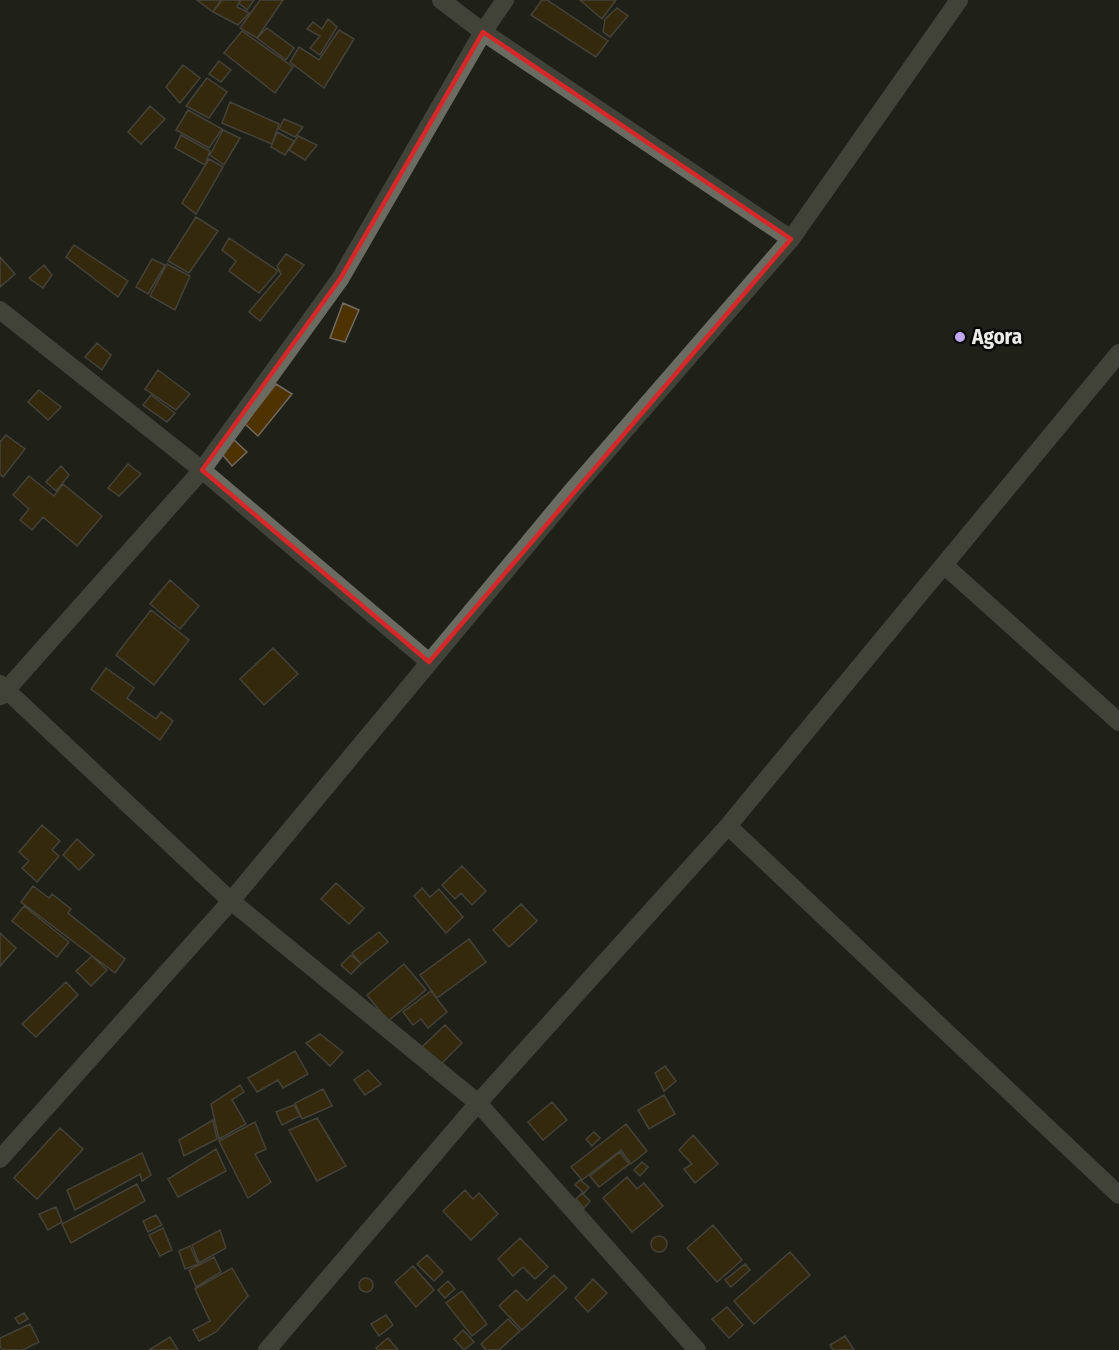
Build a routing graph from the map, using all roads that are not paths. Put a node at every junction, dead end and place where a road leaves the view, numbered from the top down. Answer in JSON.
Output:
{"nodes":[{"id":1,"x":441,"y":0,"type":"edge"},
{"id":2,"x":505,"y":0,"type":"edge"},
{"id":3,"x":959,"y":0,"type":"edge"},
{"id":4,"x":483,"y":32,"type":"junction"},
{"id":5,"x":791,"y":239,"type":"junction"},
{"id":6,"x":0,"y":310,"type":"edge"},
{"id":7,"x":1119,"y":353,"type":"edge"},
{"id":8,"x":202,"y":470,"type":"junction"},
{"id":9,"x":944,"y":565,"type":"junction"},
{"id":10,"x":429,"y":662,"type":"junction"},
{"id":11,"x":3,"y":690,"type":"edge"},
{"id":12,"x":1119,"y":722,"type":"edge"},
{"id":13,"x":728,"y":826,"type":"junction"},
{"id":14,"x":231,"y":902,"type":"junction"},
{"id":15,"x":478,"y":1103,"type":"junction"},
{"id":16,"x":0,"y":1159,"type":"edge"},
{"id":17,"x":1119,"y":1195,"type":"edge"},
{"id":18,"x":267,"y":1350,"type":"edge"},
{"id":19,"x":697,"y":1350,"type":"edge"}],
"edges":[{"from":1,"to":4,"type":"street"},
{"from":2,"to":4,"type":"street"},
{"from":3,"to":5,"type":"street"},
{"from":4,"to":5,"type":"street"},
{"from":4,"to":8,"type":"street"},
{"from":5,"to":10,"type":"street"},
{"from":6,"to":8,"type":"street"},
{"from":7,"to":9,"type":"street"},
{"from":8,"to":10,"type":"street"},
{"from":8,"to":11,"type":"street"},
{"from":9,"to":12,"type":"street"},
{"from":9,"to":13,"type":"street"},
{"from":10,"to":14,"type":"street"},
{"from":11,"to":14,"type":"street"},
{"from":13,"to":15,"type":"street"},
{"from":13,"to":17,"type":"street"},
{"from":14,"to":15,"type":"street"},
{"from":14,"to":16,"type":"street"},
{"from":15,"to":18,"type":"street"},
{"from":15,"to":19,"type":"street"}]}
